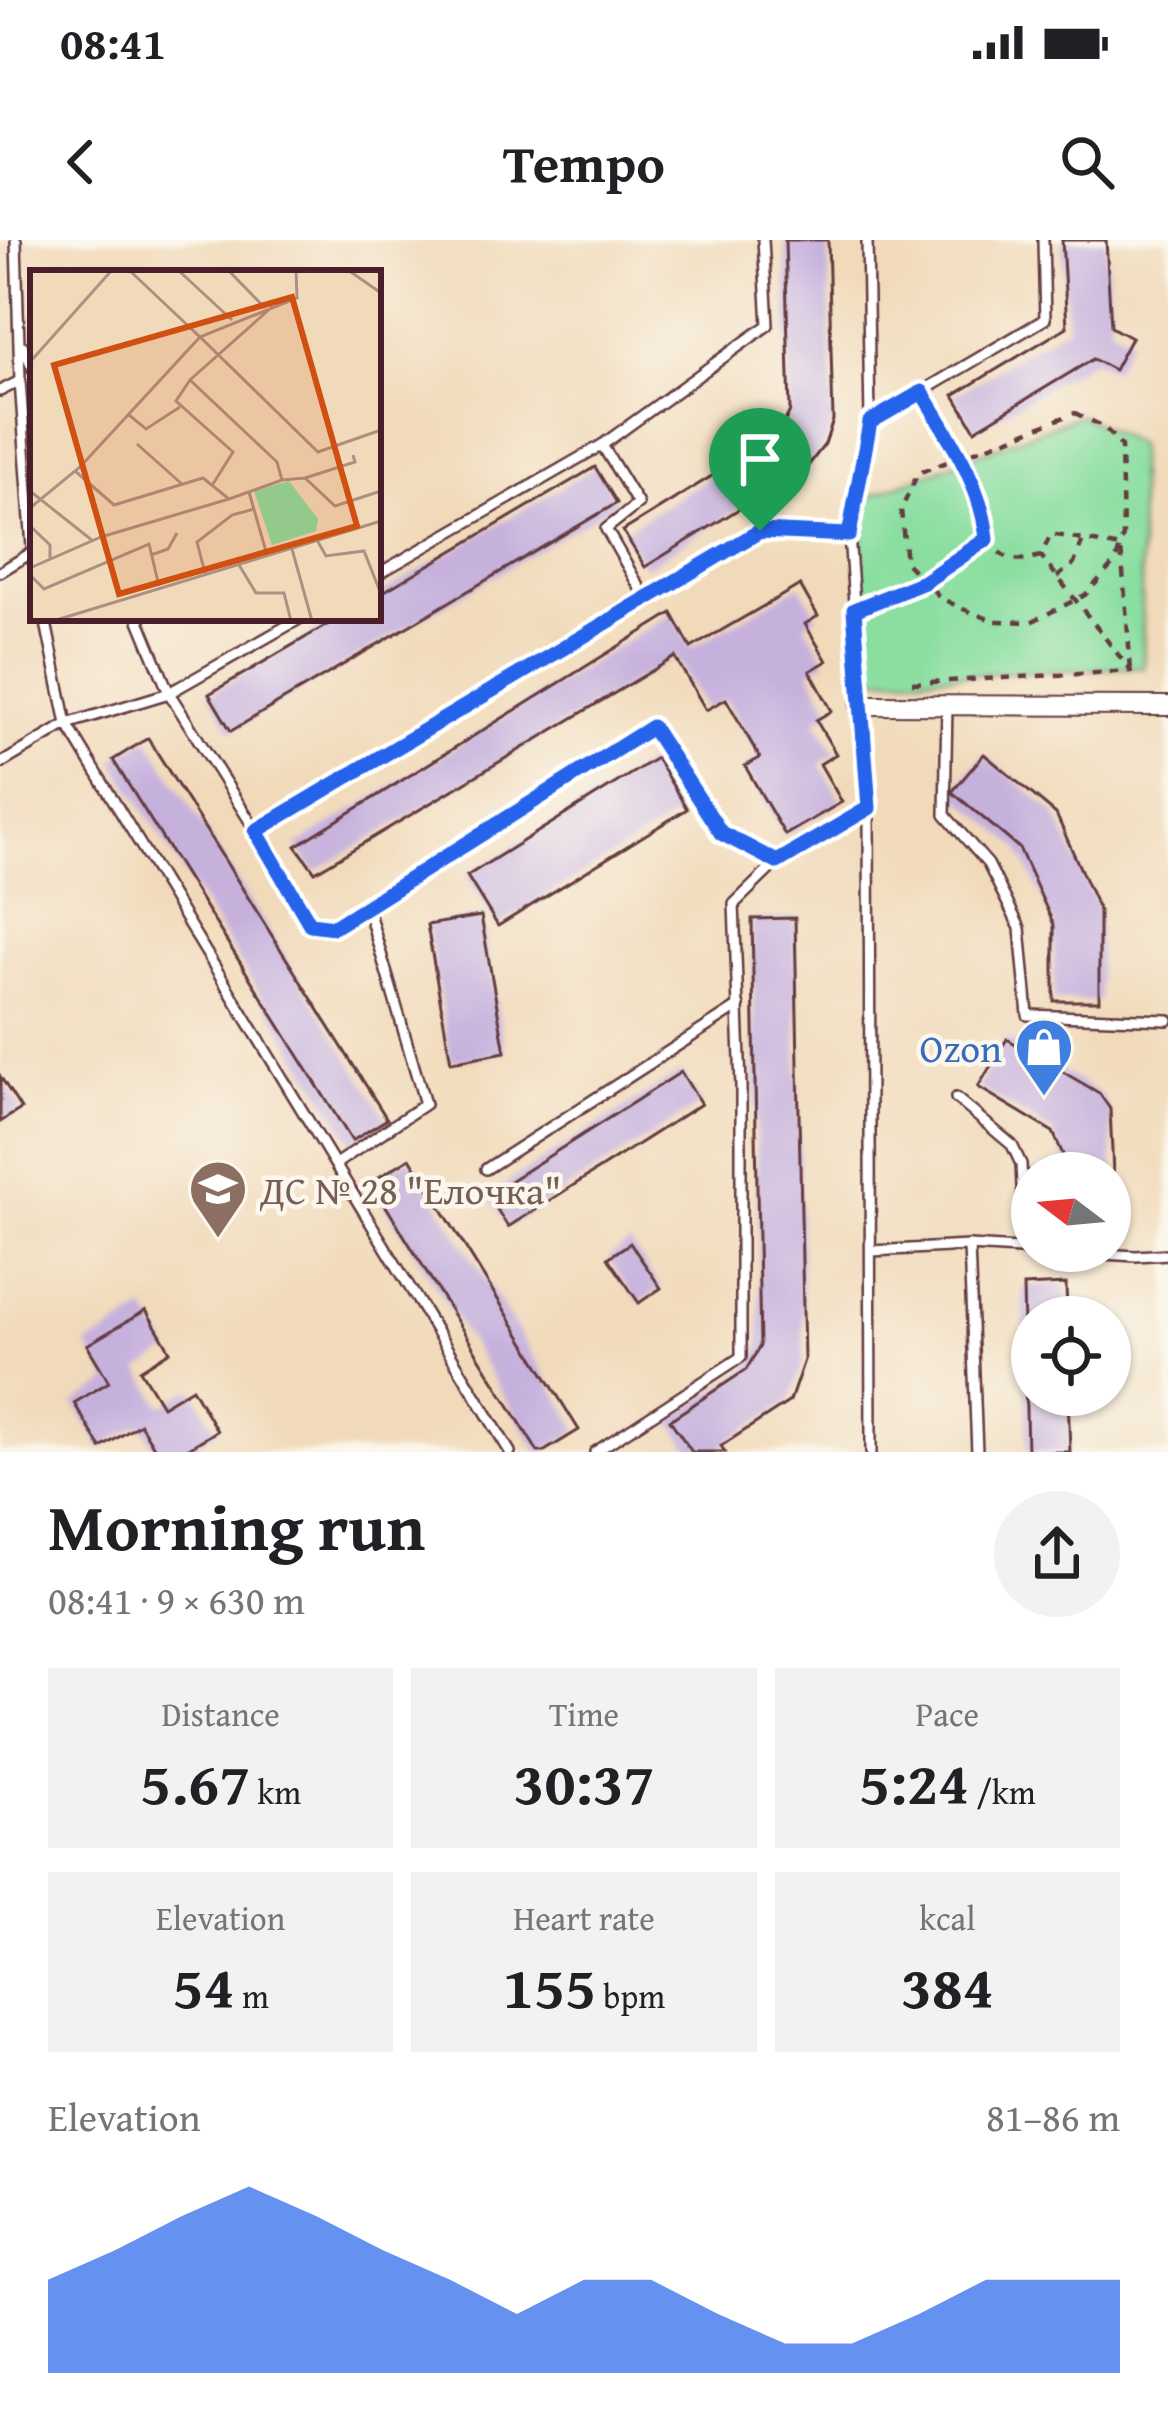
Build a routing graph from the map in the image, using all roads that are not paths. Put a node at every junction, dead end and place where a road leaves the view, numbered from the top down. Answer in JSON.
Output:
{"nodes":[{"id":1,"x":16,"y":240,"type":"edge"},
{"id":2,"x":763,"y":240,"type":"edge"},
{"id":3,"x":867,"y":240,"type":"edge"},
{"id":4,"x":1043,"y":240,"type":"edge"},
{"id":5,"x":21,"y":341,"type":"junction"},
{"id":6,"x":30,"y":362,"type":"edge"},
{"id":7,"x":20,"y":381,"type":"junction"},
{"id":8,"x":0,"y":391,"type":"edge"},
{"id":9,"x":870,"y":422,"type":"junction"},
{"id":10,"x":602,"y":445,"type":"junction"},
{"id":11,"x":30,"y":528,"type":"edge"},
{"id":12,"x":849,"y":535,"type":"junction"},
{"id":13,"x":30,"y":558,"type":"edge"},
{"id":14,"x":0,"y":572,"type":"edge"},
{"id":15,"x":381,"y":572,"type":"edge"},
{"id":16,"x":645,"y":597,"type":"junction"},
{"id":17,"x":46,"y":621,"type":"edge"},
{"id":18,"x":139,"y":621,"type":"edge"},
{"id":19,"x":296,"y":621,"type":"edge"},
{"id":20,"x":169,"y":693,"type":"junction"},
{"id":21,"x":860,"y":705,"type":"junction"},
{"id":22,"x":947,"y":705,"type":"junction"},
{"id":23,"x":1168,"y":706,"type":"edge"},
{"id":24,"x":68,"y":724,"type":"junction"},
{"id":25,"x":0,"y":764,"type":"edge"},
{"id":26,"x":869,"y":808,"type":"junction"},
{"id":27,"x":256,"y":831,"type":"junction"},
{"id":28,"x":777,"y":862,"type":"junction"},
{"id":29,"x":367,"y":906,"type":"junction"},
{"id":30,"x":739,"y":1006,"type":"junction"},
{"id":31,"x":1168,"y":1020,"type":"edge"},
{"id":32,"x":956,"y":1098,"type":"dead end"},
{"id":33,"x":1015,"y":1152,"type":"edge"},
{"id":34,"x":337,"y":1163,"type":"junction"},
{"id":35,"x":486,"y":1169,"type":"dead end"},
{"id":36,"x":969,"y":1246,"type":"junction"},
{"id":37,"x":1011,"y":1250,"type":"edge"},
{"id":38,"x":871,"y":1251,"type":"junction"},
{"id":39,"x":1131,"y":1253,"type":"edge"},
{"id":40,"x":1168,"y":1254,"type":"edge"},
{"id":41,"x":510,"y":1452,"type":"edge"},
{"id":42,"x":596,"y":1452,"type":"edge"},
{"id":43,"x":871,"y":1452,"type":"edge"},
{"id":44,"x":977,"y":1452,"type":"edge"}],
"edges":[{"from":1,"to":5,"type":"lane"},
{"from":2,"to":10,"type":"lane"},
{"from":3,"to":9,"type":"lane"},
{"from":4,"to":9,"type":"lane"},
{"from":5,"to":6,"type":"lane"},
{"from":5,"to":7,"type":"lane"},
{"from":7,"to":8,"type":"lane"},
{"from":7,"to":11,"type":"lane"},
{"from":9,"to":12,"type":"lane"},
{"from":10,"to":15,"type":"lane"},
{"from":10,"to":16,"type":"lane"},
{"from":12,"to":16,"type":"lane"},
{"from":12,"to":21,"type":"lane"},
{"from":13,"to":14,"type":"lane"},
{"from":16,"to":27,"type":"lane"},
{"from":17,"to":24,"type":"lane"},
{"from":18,"to":20,"type":"lane"},
{"from":19,"to":20,"type":"lane"},
{"from":20,"to":24,"type":"lane"},
{"from":20,"to":27,"type":"lane"},
{"from":21,"to":22,"type":"street"},
{"from":21,"to":26,"type":"lane"},
{"from":22,"to":23,"type":"street"},
{"from":22,"to":31,"type":"lane"},
{"from":24,"to":25,"type":"lane"},
{"from":24,"to":34,"type":"lane"},
{"from":26,"to":28,"type":"lane"},
{"from":26,"to":38,"type":"lane"},
{"from":27,"to":29,"type":"lane"},
{"from":28,"to":29,"type":"lane"},
{"from":28,"to":30,"type":"lane"},
{"from":29,"to":34,"type":"lane"},
{"from":30,"to":35,"type":"lane"},
{"from":30,"to":42,"type":"lane"},
{"from":32,"to":33,"type":"lane"},
{"from":34,"to":41,"type":"lane"},
{"from":36,"to":37,"type":"lane"},
{"from":36,"to":38,"type":"lane"},
{"from":36,"to":44,"type":"lane"},
{"from":38,"to":43,"type":"lane"},
{"from":39,"to":40,"type":"lane"}]}
